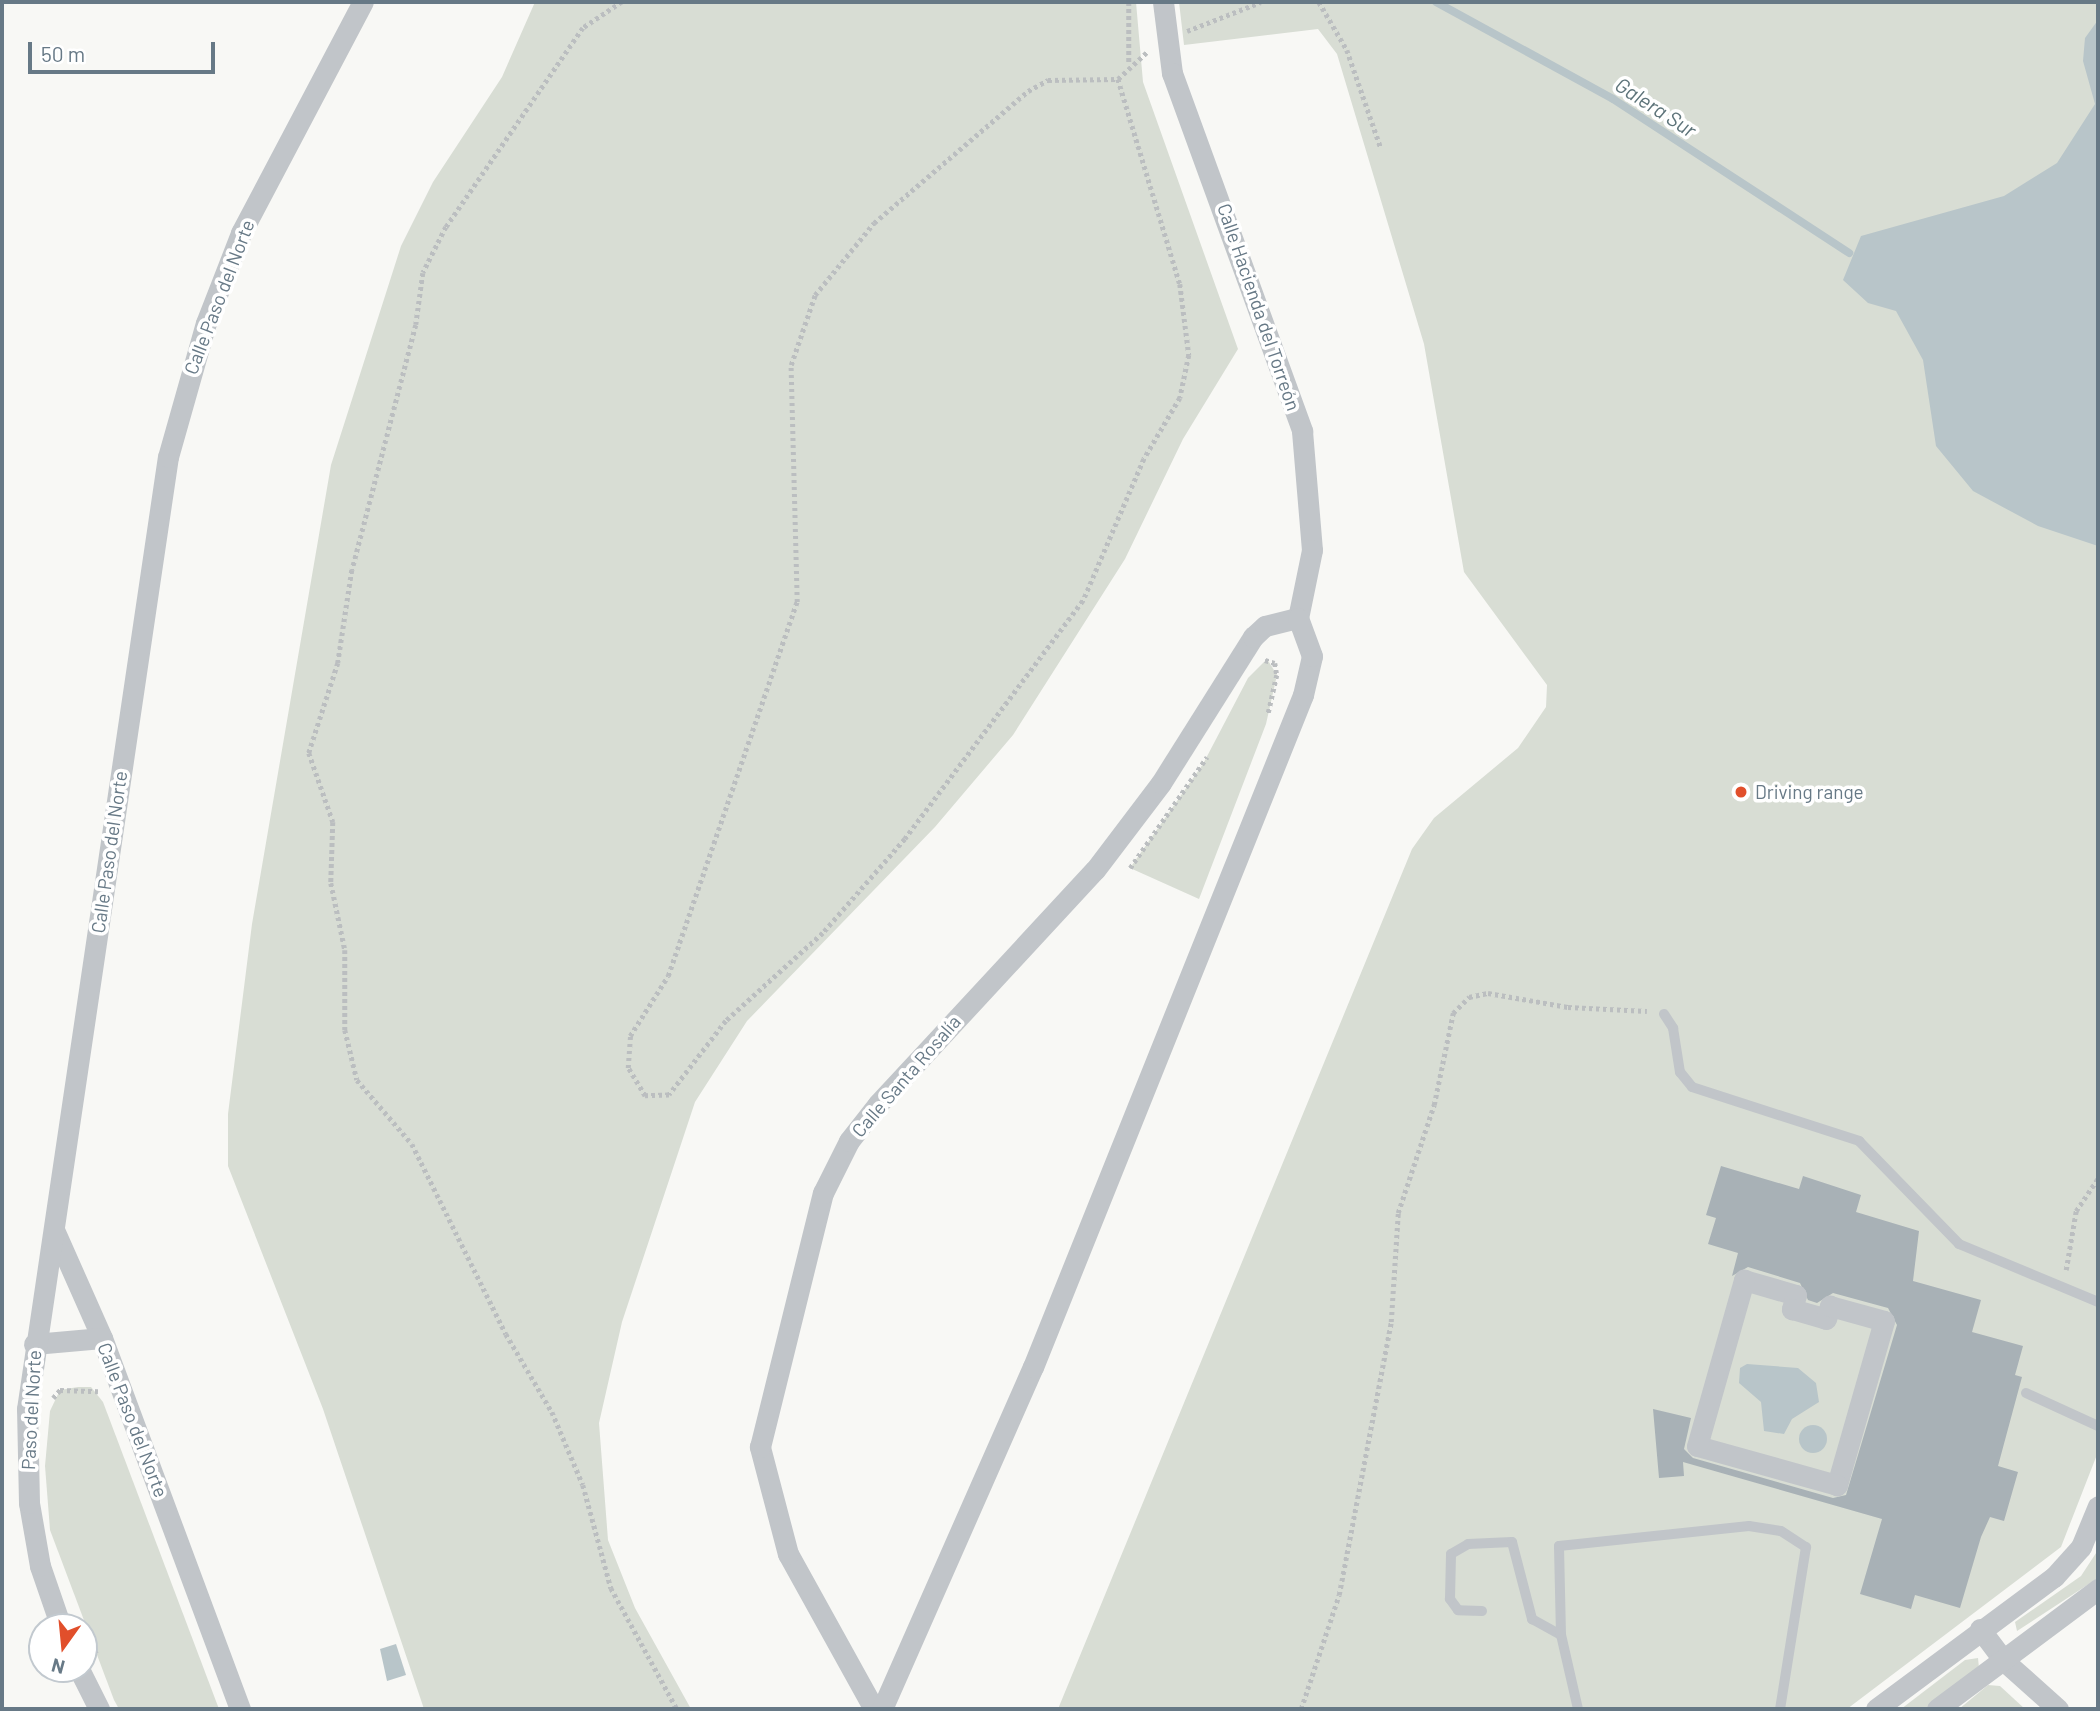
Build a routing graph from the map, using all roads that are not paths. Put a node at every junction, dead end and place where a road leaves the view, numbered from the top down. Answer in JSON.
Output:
{"nodes":[{"id":1,"x":363,"y":2,"type":"edge"},
{"id":2,"x":1163,"y":2,"type":"edge"},
{"id":3,"x":1298,"y":618,"type":"junction"},
{"id":4,"x":1664,"y":1014,"type":"road end"},
{"id":5,"x":55,"y":1232,"type":"junction"},
{"id":6,"x":2098,"y":1302,"type":"edge"},
{"id":7,"x":102,"y":1338,"type":"junction"},
{"id":8,"x":34,"y":1344,"type":"junction"},
{"id":9,"x":2026,"y":1393,"type":"dead end"},
{"id":10,"x":2098,"y":1426,"type":"edge"},
{"id":11,"x":1697,"y":1446,"type":"joint"},
{"id":12,"x":2098,"y":1506,"type":"edge"},
{"id":13,"x":2098,"y":1589,"type":"edge"},
{"id":14,"x":1482,"y":1611,"type":"dead end"},
{"id":15,"x":56,"y":1613,"type":"edge"},
{"id":16,"x":1980,"y":1629,"type":"junction"},
{"id":17,"x":1561,"y":1635,"type":"junction"},
{"id":18,"x":2004,"y":1660,"type":"junction"},
{"id":19,"x":86,"y":1683,"type":"edge"},
{"id":20,"x":99,"y":1709,"type":"edge"},
{"id":21,"x":240,"y":1709,"type":"edge"},
{"id":22,"x":874,"y":1709,"type":"edge"},
{"id":23,"x":881,"y":1709,"type":"edge"},
{"id":24,"x":1578,"y":1709,"type":"edge"},
{"id":25,"x":1780,"y":1709,"type":"edge"},
{"id":26,"x":1877,"y":1709,"type":"edge"},
{"id":27,"x":1937,"y":1709,"type":"edge"},
{"id":28,"x":2058,"y":1709,"type":"edge"}],
"edges":[{"from":1,"to":5,"type":"street","name":"Calle Paso del Norte"},
{"from":2,"to":3,"type":"street","name":"Calle Hacienda del Torreón"},
{"from":3,"to":22,"type":"street","name":"Calle Santa Rosalía"},
{"from":3,"to":23,"type":"street"},
{"from":4,"to":6,"type":"lane"},
{"from":5,"to":7,"type":"street","name":"Calle Paso del Norte"},
{"from":5,"to":8,"type":"street","name":"Paso del Norte"},
{"from":7,"to":8,"type":"street"},
{"from":7,"to":21,"type":"street","name":"Calle Paso del Norte"},
{"from":8,"to":15,"type":"street","name":"Paso del Norte"},
{"from":9,"to":10,"type":"lane"},
{"from":11,"to":11,"type":"street"},
{"from":12,"to":16,"type":"street"},
{"from":13,"to":18,"type":"street"},
{"from":14,"to":17,"type":"lane"},
{"from":16,"to":18,"type":"street"},
{"from":16,"to":26,"type":"street"},
{"from":17,"to":24,"type":"lane"},
{"from":17,"to":25,"type":"lane"},
{"from":18,"to":27,"type":"street"},
{"from":18,"to":28,"type":"street"},
{"from":19,"to":20,"type":"street"}]}
